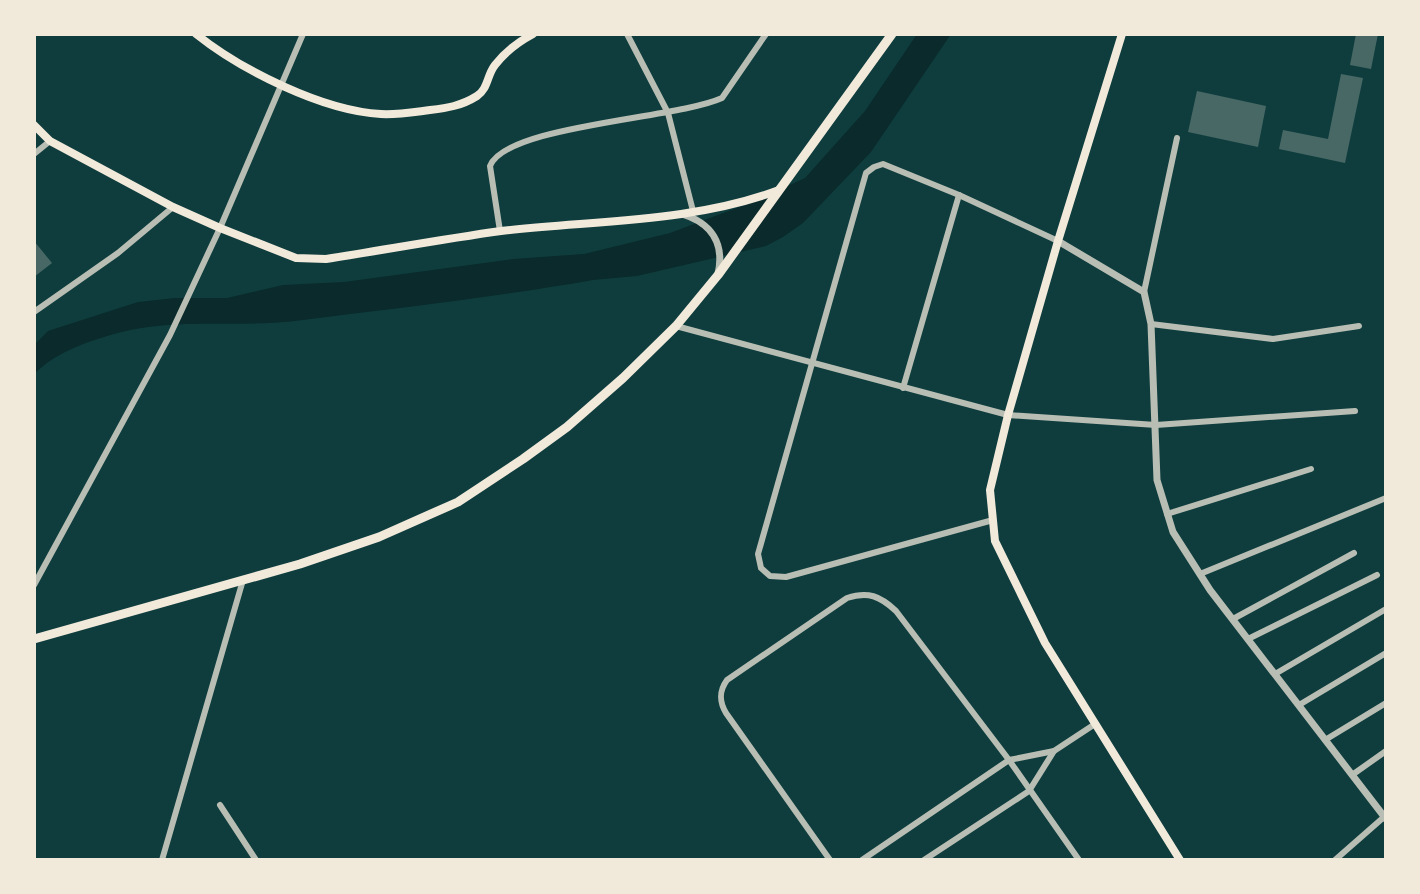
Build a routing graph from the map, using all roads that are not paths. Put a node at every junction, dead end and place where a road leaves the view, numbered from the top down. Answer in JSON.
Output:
{"nodes":[{"id":1,"x":196,"y":34,"type":"edge"},
{"id":2,"x":303,"y":34,"type":"edge"},
{"id":3,"x":533,"y":34,"type":"edge"},
{"id":4,"x":627,"y":34,"type":"edge"},
{"id":5,"x":766,"y":34,"type":"edge"},
{"id":6,"x":892,"y":34,"type":"edge"},
{"id":7,"x":1122,"y":34,"type":"edge"},
{"id":8,"x":281,"y":85,"type":"junction"},
{"id":9,"x":668,"y":113,"type":"junction"},
{"id":10,"x":34,"y":125,"type":"edge"},
{"id":11,"x":1177,"y":138,"type":"dead end"},
{"id":12,"x":50,"y":141,"type":"junction"},
{"id":13,"x":34,"y":154,"type":"edge"},
{"id":14,"x":780,"y":190,"type":"junction"},
{"id":15,"x":959,"y":195,"type":"junction"},
{"id":16,"x":173,"y":207,"type":"junction"},
{"id":17,"x":693,"y":211,"type":"junction"},
{"id":18,"x":680,"y":213,"type":"junction"},
{"id":19,"x":220,"y":228,"type":"junction"},
{"id":20,"x":500,"y":231,"type":"junction"},
{"id":21,"x":1058,"y":241,"type":"junction"},
{"id":22,"x":718,"y":275,"type":"junction"},
{"id":23,"x":1144,"y":292,"type":"junction"},
{"id":24,"x":34,"y":312,"type":"edge"},
{"id":25,"x":1151,"y":324,"type":"junction"},
{"id":26,"x":676,"y":326,"type":"junction"},
{"id":27,"x":1359,"y":326,"type":"dead end"},
{"id":28,"x":811,"y":363,"type":"junction"},
{"id":29,"x":903,"y":388,"type":"junction"},
{"id":30,"x":1355,"y":411,"type":"dead end"},
{"id":31,"x":1008,"y":415,"type":"junction"},
{"id":32,"x":1156,"y":425,"type":"junction"},
{"id":33,"x":1311,"y":469,"type":"dead end"},
{"id":34,"x":1386,"y":498,"type":"edge"},
{"id":35,"x":1167,"y":514,"type":"junction"},
{"id":36,"x":993,"y":520,"type":"junction"},
{"id":37,"x":1354,"y":553,"type":"dead end"},
{"id":38,"x":1200,"y":574,"type":"junction"},
{"id":39,"x":1377,"y":575,"type":"dead end"},
{"id":40,"x":243,"y":580,"type":"junction"},
{"id":41,"x":34,"y":585,"type":"edge"},
{"id":42,"x":1386,"y":609,"type":"edge"},
{"id":43,"x":1233,"y":619,"type":"junction"},
{"id":44,"x":34,"y":639,"type":"edge"},
{"id":45,"x":1248,"y":639,"type":"junction"},
{"id":46,"x":1386,"y":653,"type":"edge"},
{"id":47,"x":1275,"y":674,"type":"junction"},
{"id":48,"x":1386,"y":703,"type":"edge"},
{"id":49,"x":1299,"y":705,"type":"junction"},
{"id":50,"x":1095,"y":724,"type":"junction"},
{"id":51,"x":1325,"y":740,"type":"junction"},
{"id":52,"x":1054,"y":751,"type":"junction"},
{"id":53,"x":1386,"y":751,"type":"edge"},
{"id":54,"x":1009,"y":760,"type":"junction"},
{"id":55,"x":1352,"y":775,"type":"junction"},
{"id":56,"x":1029,"y":791,"type":"junction"},
{"id":57,"x":220,"y":805,"type":"dead end"},
{"id":58,"x":1384,"y":814,"type":"edge"},
{"id":59,"x":162,"y":860,"type":"edge"},
{"id":60,"x":256,"y":860,"type":"edge"},
{"id":61,"x":830,"y":860,"type":"edge"},
{"id":62,"x":862,"y":860,"type":"edge"},
{"id":63,"x":924,"y":860,"type":"edge"},
{"id":64,"x":1079,"y":860,"type":"edge"},
{"id":65,"x":1180,"y":860,"type":"edge"},
{"id":66,"x":1335,"y":860,"type":"edge"}],
"edges":[{"from":1,"to":8,"type":"main road"},
{"from":2,"to":8,"type":"street"},
{"from":3,"to":8,"type":"main road"},
{"from":4,"to":9,"type":"street"},
{"from":5,"to":9,"type":"street"},
{"from":6,"to":14,"type":"main road"},
{"from":7,"to":21,"type":"main road"},
{"from":8,"to":19,"type":"street"},
{"from":9,"to":17,"type":"street"},
{"from":9,"to":20,"type":"street"},
{"from":10,"to":12,"type":"main road"},
{"from":11,"to":23,"type":"street"},
{"from":12,"to":13,"type":"street"},
{"from":12,"to":16,"type":"main road"},
{"from":14,"to":17,"type":"main road"},
{"from":14,"to":22,"type":"main road"},
{"from":15,"to":21,"type":"street"},
{"from":15,"to":28,"type":"street"},
{"from":15,"to":29,"type":"street"},
{"from":16,"to":19,"type":"main road"},
{"from":16,"to":24,"type":"street"},
{"from":17,"to":18,"type":"main road"},
{"from":18,"to":20,"type":"main road"},
{"from":18,"to":22,"type":"street"},
{"from":19,"to":20,"type":"main road"},
{"from":19,"to":41,"type":"street"},
{"from":21,"to":23,"type":"street"},
{"from":21,"to":31,"type":"main road"},
{"from":22,"to":26,"type":"main road"},
{"from":23,"to":25,"type":"street"},
{"from":25,"to":27,"type":"street"},
{"from":25,"to":32,"type":"street"},
{"from":26,"to":28,"type":"street"},
{"from":26,"to":40,"type":"main road"},
{"from":28,"to":29,"type":"street"},
{"from":28,"to":36,"type":"street"},
{"from":29,"to":31,"type":"street"},
{"from":30,"to":32,"type":"street"},
{"from":31,"to":32,"type":"street"},
{"from":31,"to":36,"type":"main road"},
{"from":32,"to":35,"type":"street"},
{"from":33,"to":35,"type":"street"},
{"from":34,"to":38,"type":"street"},
{"from":35,"to":38,"type":"street"},
{"from":36,"to":50,"type":"main road"},
{"from":37,"to":43,"type":"street"},
{"from":38,"to":43,"type":"street"},
{"from":39,"to":45,"type":"street"},
{"from":40,"to":44,"type":"main road"},
{"from":40,"to":59,"type":"street"},
{"from":42,"to":47,"type":"street"},
{"from":43,"to":45,"type":"street"},
{"from":45,"to":47,"type":"street"},
{"from":46,"to":49,"type":"street"},
{"from":47,"to":49,"type":"street"},
{"from":48,"to":51,"type":"street"},
{"from":49,"to":51,"type":"street"},
{"from":50,"to":52,"type":"street"},
{"from":50,"to":65,"type":"main road"},
{"from":51,"to":55,"type":"street"},
{"from":52,"to":54,"type":"street"},
{"from":52,"to":56,"type":"street"},
{"from":53,"to":55,"type":"street"},
{"from":54,"to":56,"type":"street"},
{"from":54,"to":61,"type":"street"},
{"from":54,"to":62,"type":"street"},
{"from":55,"to":58,"type":"street"},
{"from":56,"to":63,"type":"street"},
{"from":56,"to":64,"type":"street"},
{"from":57,"to":60,"type":"street"},
{"from":58,"to":66,"type":"street"}]}
